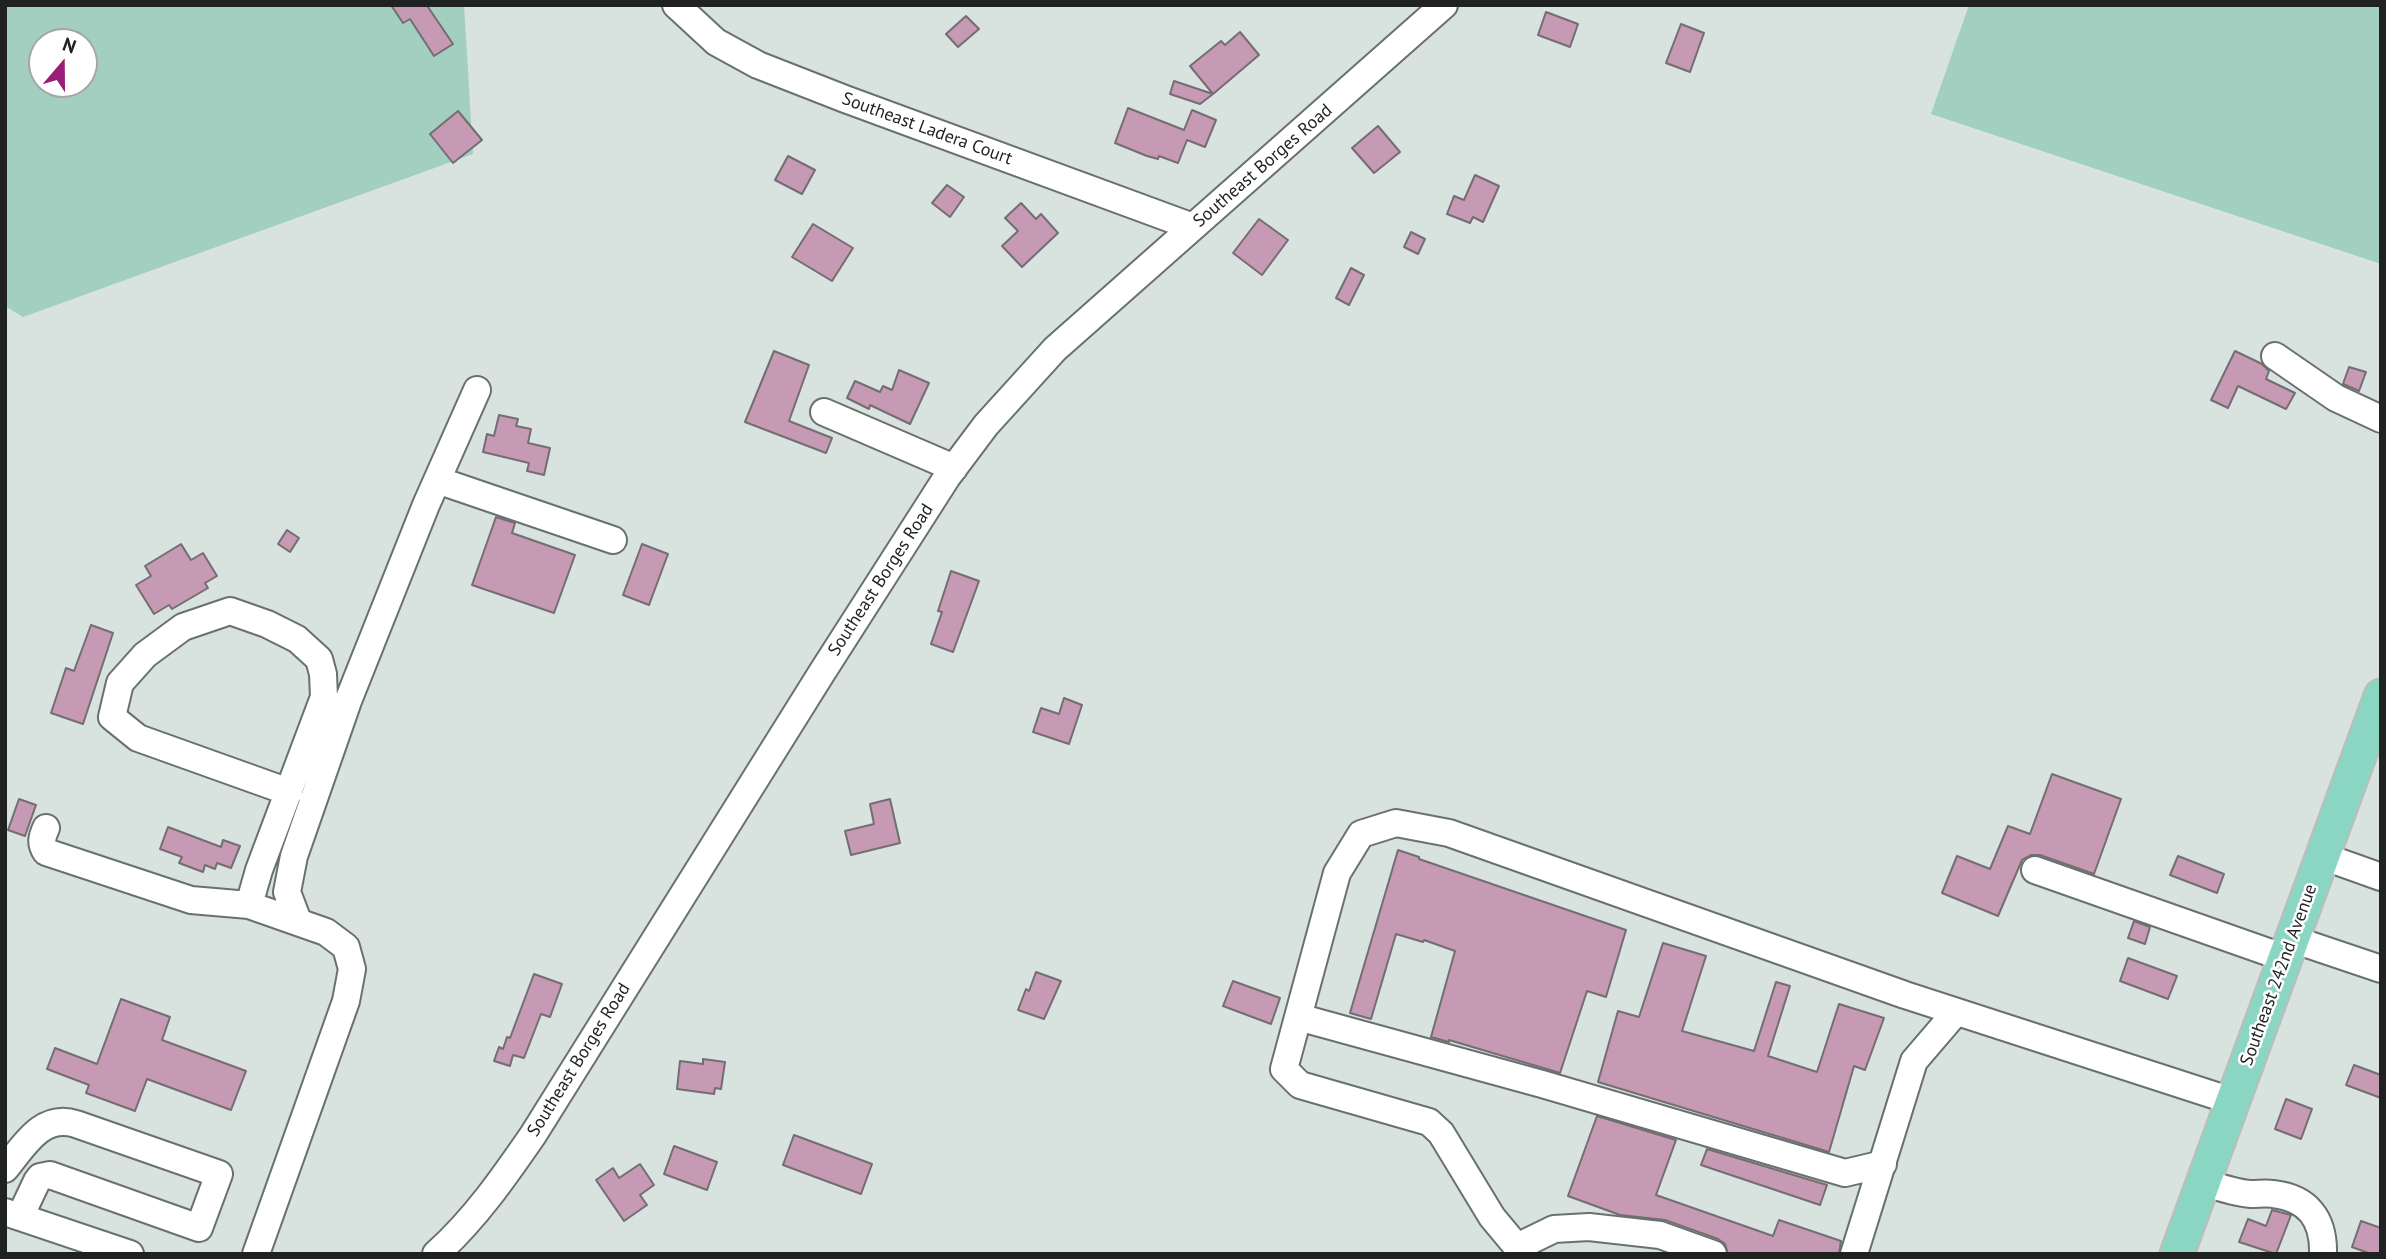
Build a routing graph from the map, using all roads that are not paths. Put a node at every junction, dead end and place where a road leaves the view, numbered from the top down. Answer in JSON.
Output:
{"nodes":[{"id":1,"x":676,"y":5,"type":"edge"},
{"id":2,"x":1444,"y":5,"type":"edge"},
{"id":3,"x":1193,"y":227,"type":"junction"},
{"id":4,"x":2275,"y":356,"type":"dead end"},
{"id":5,"x":477,"y":390,"type":"dead end"},
{"id":6,"x":824,"y":412,"type":"dead end"},
{"id":7,"x":2381,"y":419,"type":"edge"},
{"id":8,"x":954,"y":468,"type":"junction"},
{"id":9,"x":437,"y":480,"type":"junction"},
{"id":10,"x":613,"y":540,"type":"dead end"},
{"id":11,"x":2381,"y":696,"type":"edge"},
{"id":12,"x":289,"y":792,"type":"junction"},
{"id":13,"x":46,"y":828,"type":"dead end"},
{"id":14,"x":2322,"y":856,"type":"junction"},
{"id":15,"x":2035,"y":870,"type":"dead end"},
{"id":16,"x":2381,"y":877,"type":"edge"},
{"id":17,"x":249,"y":905,"type":"junction"},
{"id":18,"x":298,"y":920,"type":"junction"},
{"id":19,"x":2289,"y":948,"type":"junction"},
{"id":20,"x":2381,"y":969,"type":"edge"},
{"id":21,"x":1956,"y":1012,"type":"junction"},
{"id":22,"x":1298,"y":1017,"type":"junction"},
{"id":23,"x":2232,"y":1101,"type":"junction"},
{"id":24,"x":1883,"y":1164,"type":"junction"},
{"id":25,"x":5,"y":1169,"type":"edge"},
{"id":26,"x":2203,"y":1182,"type":"junction"},
{"id":27,"x":13,"y":1214,"type":"edge"},
{"id":28,"x":2180,"y":1253,"type":"edge"},
{"id":29,"x":130,"y":1254,"type":"edge"},
{"id":30,"x":256,"y":1254,"type":"edge"},
{"id":31,"x":436,"y":1254,"type":"edge"},
{"id":32,"x":1713,"y":1254,"type":"edge"},
{"id":33,"x":1854,"y":1254,"type":"edge"},
{"id":34,"x":2323,"y":1254,"type":"edge"}],
"edges":[{"from":1,"to":3,"type":"street","name":"Southeast Ladera Court"},
{"from":2,"to":3,"type":"street","name":"Southeast Borges Road"},
{"from":3,"to":8,"type":"street","name":"Southeast Borges Road"},
{"from":4,"to":7,"type":"street"},
{"from":5,"to":9,"type":"street"},
{"from":6,"to":8,"type":"street"},
{"from":8,"to":31,"type":"street","name":"Southeast Borges Road"},
{"from":9,"to":10,"type":"street"},
{"from":9,"to":18,"type":"street"},
{"from":11,"to":14,"type":"main road","name":"Southeast 242nd Avenue"},
{"from":12,"to":12,"type":"street"},
{"from":12,"to":17,"type":"street"},
{"from":13,"to":17,"type":"street"},
{"from":14,"to":16,"type":"street"},
{"from":14,"to":19,"type":"main road","name":"Southeast 242nd Avenue"},
{"from":15,"to":19,"type":"street"},
{"from":17,"to":18,"type":"street"},
{"from":18,"to":30,"type":"street"},
{"from":19,"to":20,"type":"street"},
{"from":19,"to":23,"type":"main road","name":"Southeast 242nd Avenue"},
{"from":21,"to":22,"type":"street"},
{"from":21,"to":23,"type":"street"},
{"from":21,"to":24,"type":"street"},
{"from":22,"to":24,"type":"street"},
{"from":22,"to":32,"type":"street"},
{"from":23,"to":26,"type":"main road","name":"Southeast 242nd Avenue"},
{"from":24,"to":33,"type":"street"},
{"from":25,"to":27,"type":"street"},
{"from":26,"to":28,"type":"main road","name":"Southeast 242nd Avenue"},
{"from":26,"to":34,"type":"street"},
{"from":27,"to":29,"type":"street"}]}
